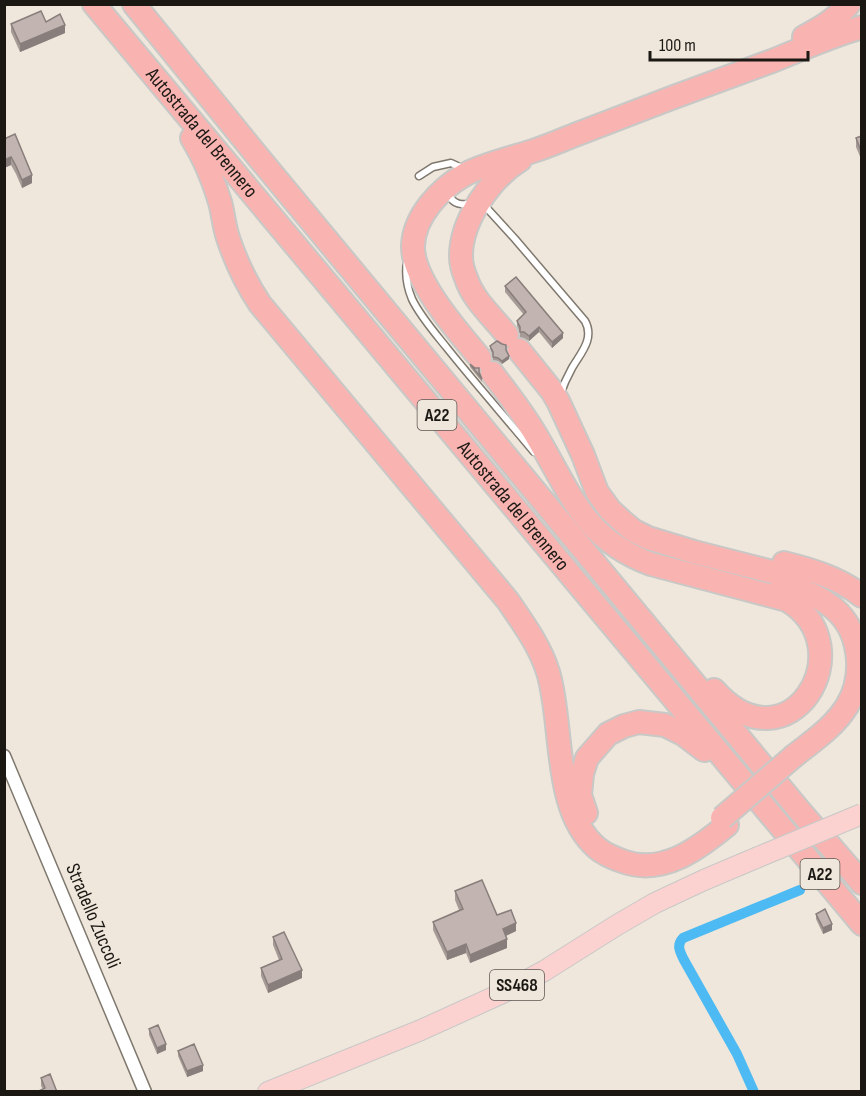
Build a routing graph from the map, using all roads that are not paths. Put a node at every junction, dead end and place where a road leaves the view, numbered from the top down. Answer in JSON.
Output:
{"nodes":[{"id":1,"x":94,"y":4,"type":"edge"},
{"id":2,"x":134,"y":4,"type":"edge"},
{"id":3,"x":849,"y":4,"type":"edge"},
{"id":4,"x":111,"y":25,"type":"junction"},
{"id":5,"x":860,"y":27,"type":"edge"},
{"id":6,"x":721,"y":78,"type":"junction"},
{"id":7,"x":534,"y":151,"type":"junction"},
{"id":8,"x":466,"y":174,"type":"junction"},
{"id":9,"x":419,"y":176,"type":"dead end"},
{"id":10,"x":448,"y":187,"type":"junction"},
{"id":11,"x":479,"y":203,"type":"junction"},
{"id":12,"x":417,"y":228,"type":"junction"},
{"id":13,"x":558,"y":401,"type":"junction"},
{"id":14,"x":583,"y":455,"type":"junction"},
{"id":15,"x":560,"y":477,"type":"junction"},
{"id":16,"x":548,"y":506,"type":"junction"},
{"id":17,"x":861,"y":596,"type":"edge"},
{"id":18,"x":861,"y":627,"type":"edge"},
{"id":19,"x":861,"y":702,"type":"edge"},
{"id":20,"x":4,"y":756,"type":"edge"},
{"id":21,"x":797,"y":761,"type":"junction"},
{"id":22,"x":861,"y":814,"type":"edge"},
{"id":23,"x":725,"y":821,"type":"junction"},
{"id":24,"x":779,"y":825,"type":"junction"},
{"id":25,"x":861,"y":883,"type":"edge"},
{"id":26,"x":861,"y":924,"type":"edge"},
{"id":27,"x":146,"y":1092,"type":"edge"},
{"id":28,"x":268,"y":1092,"type":"edge"}],
"edges":[{"from":1,"to":4,"type":"highway","name":"Autostrada del Brennero","number":"A22"},
{"from":2,"to":16,"type":"highway","name":"Autostrada del Brennero","number":"A22"},
{"from":3,"to":6,"type":"highway"},
{"from":4,"to":23,"type":"highway"},
{"from":4,"to":24,"type":"highway","name":"Autostrada del Brennero","number":"A22"},
{"from":5,"to":6,"type":"highway"},
{"from":6,"to":7,"type":"highway"},
{"from":7,"to":8,"type":"highway"},
{"from":7,"to":11,"type":"highway"},
{"from":8,"to":9,"type":"lane"},
{"from":8,"to":10,"type":"highway"},
{"from":10,"to":11,"type":"lane"},
{"from":10,"to":12,"type":"highway"},
{"from":11,"to":13,"type":"highway"},
{"from":11,"to":13,"type":"lane"},
{"from":12,"to":15,"type":"highway"},
{"from":12,"to":15,"type":"lane"},
{"from":13,"to":14,"type":"highway"},
{"from":14,"to":17,"type":"highway"},
{"from":14,"to":18,"type":"highway"},
{"from":15,"to":16,"type":"highway"},
{"from":15,"to":21,"type":"highway"},
{"from":16,"to":25,"type":"highway","name":"Autostrada del Brennero","number":"A22"},
{"from":19,"to":21,"type":"highway"},
{"from":20,"to":27,"type":"street","name":"Stradello Zuccoli"},
{"from":21,"to":23,"type":"highway","bridge":true},
{"from":22,"to":28,"type":"main road","number":"SS468","bridge":true},
{"from":23,"to":24,"type":"highway"},
{"from":24,"to":26,"type":"highway","name":"Autostrada del Brennero","number":"A22"}]}
